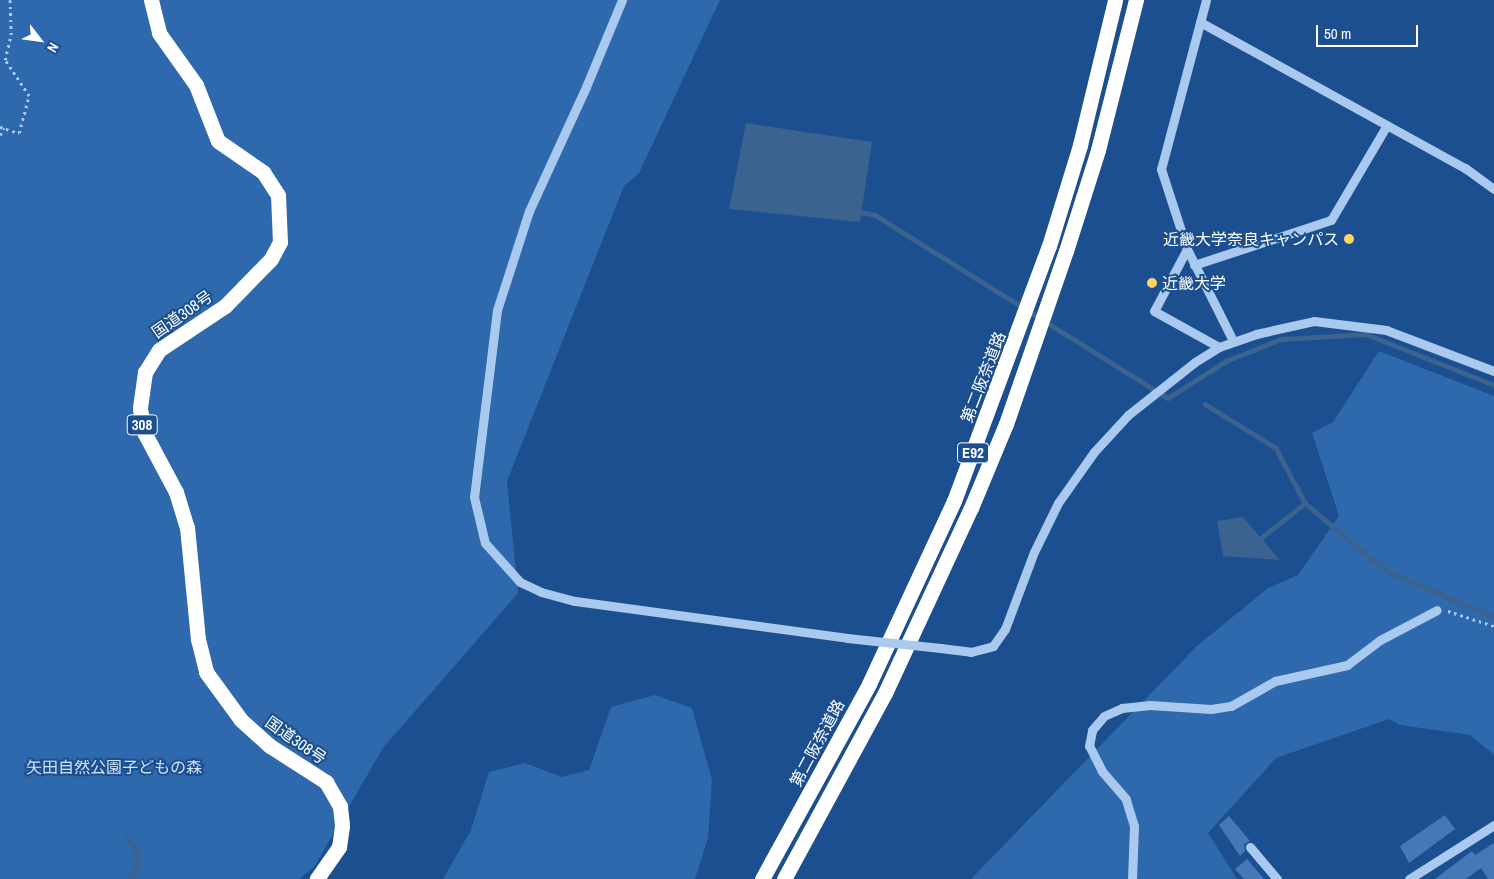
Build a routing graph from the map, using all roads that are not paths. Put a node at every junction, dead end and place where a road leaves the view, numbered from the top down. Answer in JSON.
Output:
{"nodes":[{"id":1,"x":151,"y":0,"type":"edge"},
{"id":2,"x":622,"y":0,"type":"edge"},
{"id":3,"x":1115,"y":0,"type":"edge"},
{"id":4,"x":1136,"y":0,"type":"edge"},
{"id":5,"x":1206,"y":0,"type":"edge"},
{"id":6,"x":1200,"y":22,"type":"junction"},
{"id":7,"x":1387,"y":125,"type":"junction"},
{"id":8,"x":1494,"y":189,"type":"edge"},
{"id":9,"x":1186,"y":249,"type":"junction"},
{"id":10,"x":1194,"y":265,"type":"junction"},
{"id":11,"x":1233,"y":341,"type":"junction"},
{"id":12,"x":1219,"y":347,"type":"junction"},
{"id":13,"x":1494,"y":370,"type":"edge"},
{"id":14,"x":1437,"y":610,"type":"road end"},
{"id":15,"x":1494,"y":825,"type":"edge"},
{"id":16,"x":1250,"y":846,"type":"dead end"},
{"id":17,"x":317,"y":879,"type":"edge"},
{"id":18,"x":762,"y":879,"type":"edge"},
{"id":19,"x":784,"y":879,"type":"edge"},
{"id":20,"x":1132,"y":879,"type":"edge"},
{"id":21,"x":1277,"y":879,"type":"edge"},
{"id":22,"x":1410,"y":879,"type":"edge"}],
"edges":[{"from":1,"to":17,"type":"highway","name":"国道308号","number":"308"},
{"from":2,"to":12,"type":"street","bridge":true},
{"from":3,"to":18,"type":"highway","name":"第二阪奈道路","number":"E92"},
{"from":4,"to":19,"type":"highway","number":"E92"},
{"from":5,"to":6,"type":"street"},
{"from":6,"to":7,"type":"street"},
{"from":6,"to":9,"type":"street"},
{"from":7,"to":8,"type":"street"},
{"from":7,"to":10,"type":"street"},
{"from":9,"to":10,"type":"street"},
{"from":9,"to":12,"type":"street"},
{"from":10,"to":11,"type":"street"},
{"from":11,"to":12,"type":"street"},
{"from":11,"to":13,"type":"street"},
{"from":14,"to":20,"type":"street"},
{"from":15,"to":22,"type":"street"},
{"from":16,"to":21,"type":"street"}]}
